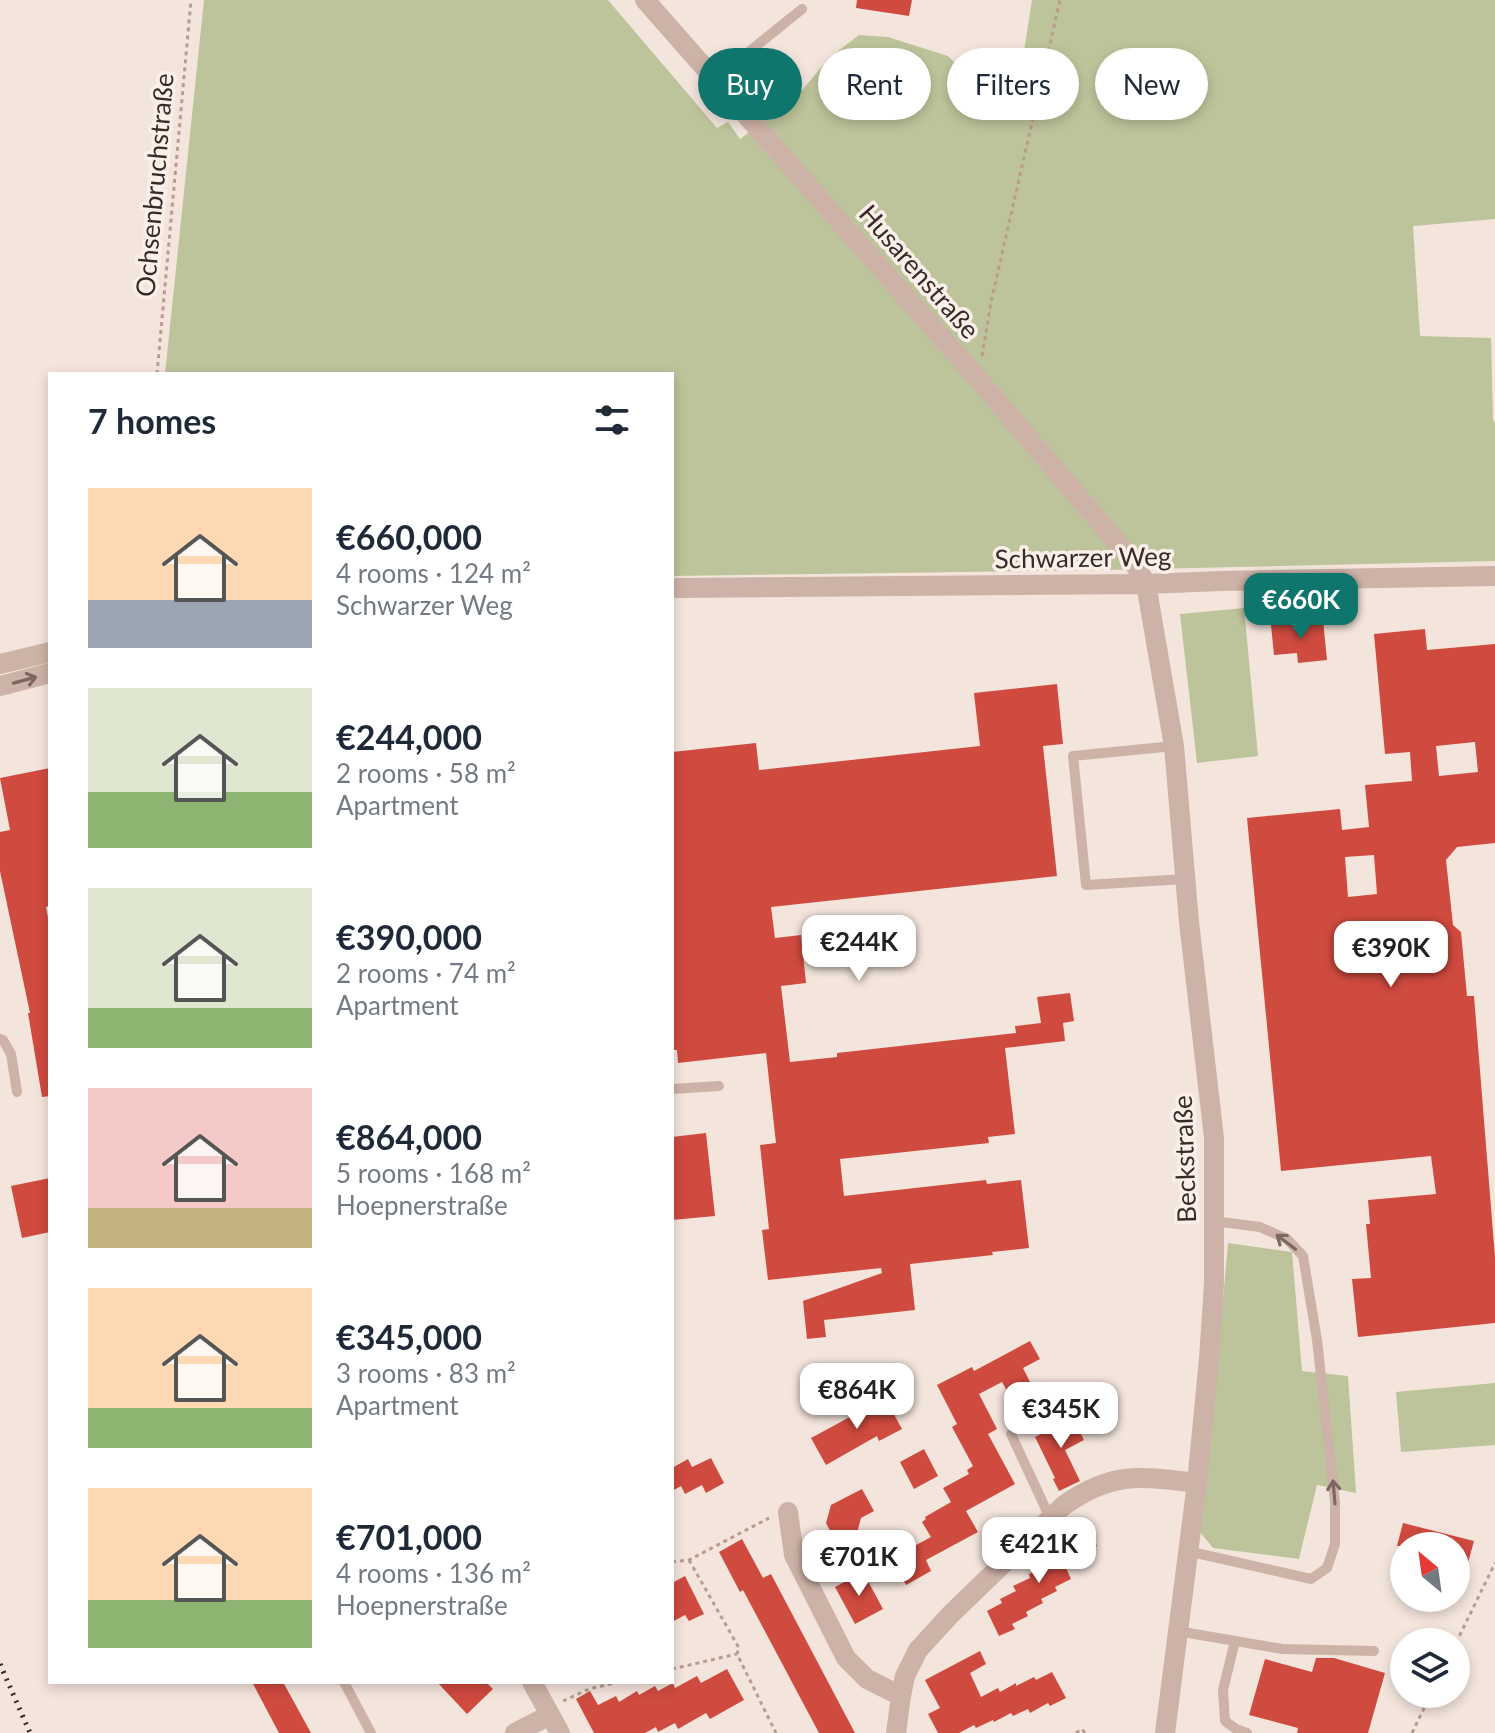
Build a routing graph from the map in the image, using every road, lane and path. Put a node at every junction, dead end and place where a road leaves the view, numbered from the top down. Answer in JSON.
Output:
{"nodes":[{"id":1,"x":191,"y":0,"type":"edge"},
{"id":2,"x":645,"y":0,"type":"edge"},
{"id":3,"x":1060,"y":0,"type":"edge"},
{"id":4,"x":802,"y":9,"type":"dead end"},
{"id":5,"x":754,"y":48,"type":"edge"},
{"id":6,"x":698,"y":61,"type":"edge"},
{"id":7,"x":749,"y":120,"type":"edge"},
{"id":8,"x":157,"y":372,"type":"edge"},
{"id":9,"x":972,"y":372,"type":"junction"},
{"id":10,"x":1495,"y":576,"type":"edge"},
{"id":11,"x":1146,"y":584,"type":"junction"},
{"id":12,"x":674,"y":588,"type":"edge"},
{"id":13,"x":48,"y":652,"type":"edge"},
{"id":14,"x":0,"y":664,"type":"edge"},
{"id":15,"x":48,"y":674,"type":"edge"},
{"id":16,"x":0,"y":686,"type":"edge"},
{"id":17,"x":1174,"y":746,"type":"junction"},
{"id":18,"x":1185,"y":879,"type":"junction"},
{"id":19,"x":0,"y":1039,"type":"edge"},
{"id":20,"x":719,"y":1086,"type":"dead end"},
{"id":21,"x":674,"y":1089,"type":"edge"},
{"id":22,"x":17,"y":1092,"type":"dead end"},
{"id":23,"x":1214,"y":1221,"type":"junction"},
{"id":24,"x":1011,"y":1434,"type":"dead end"},
{"id":25,"x":1197,"y":1483,"type":"junction"},
{"id":26,"x":788,"y":1512,"type":"joint"},
{"id":27,"x":1050,"y":1518,"type":"junction"},
{"id":28,"x":1187,"y":1551,"type":"junction"},
{"id":29,"x":689,"y":1560,"type":"junction"},
{"id":30,"x":674,"y":1562,"type":"edge"},
{"id":31,"x":1495,"y":1563,"type":"edge"},
{"id":32,"x":1463,"y":1628,"type":"edge"},
{"id":33,"x":1177,"y":1631,"type":"junction"},
{"id":34,"x":1235,"y":1641,"type":"junction"},
{"id":35,"x":1374,"y":1651,"type":"dead end"},
{"id":36,"x":737,"y":1654,"type":"junction"},
{"id":37,"x":674,"y":1669,"type":"edge"},
{"id":38,"x":345,"y":1684,"type":"edge"},
{"id":39,"x":533,"y":1684,"type":"edge"},
{"id":40,"x":610,"y":1684,"type":"edge"},
{"id":41,"x":901,"y":1696,"type":"junction"},
{"id":42,"x":1424,"y":1708,"type":"edge"},
{"id":43,"x":552,"y":1719,"type":"edge"},
{"id":44,"x":371,"y":1733,"type":"edge"},
{"id":45,"x":515,"y":1733,"type":"edge"},
{"id":46,"x":776,"y":1733,"type":"edge"},
{"id":47,"x":896,"y":1733,"type":"edge"},
{"id":48,"x":1076,"y":1733,"type":"edge"},
{"id":49,"x":1085,"y":1733,"type":"edge"},
{"id":50,"x":1165,"y":1733,"type":"edge"},
{"id":51,"x":1247,"y":1733,"type":"edge"},
{"id":52,"x":1412,"y":1733,"type":"edge"}],
"edges":[{"from":1,"to":8,"type":"path","name":"Ochsenbruchstraße"},
{"from":2,"to":6,"type":"street","name":"Husarenstraße"},
{"from":3,"to":9,"type":"path"},
{"from":4,"to":5,"type":"lane"},
{"from":7,"to":9,"type":"street","name":"Husarenstraße"},
{"from":9,"to":11,"type":"street","name":"Husarenstraße"},
{"from":10,"to":11,"type":"street","name":"Schwarzer Weg"},
{"from":11,"to":12,"type":"street","name":"Schwarzer Weg"},
{"from":11,"to":17,"type":"street","name":"Beckstraße"},
{"from":13,"to":14,"type":"street"},
{"from":16,"to":15,"type":"street","one_way":true},
{"from":17,"to":18,"type":"street","name":"Beckstraße"},
{"from":17,"to":18,"type":"lane"},
{"from":18,"to":23,"type":"street","name":"Beckstraße"},
{"from":19,"to":22,"type":"lane"},
{"from":20,"to":21,"type":"lane"},
{"from":23,"to":25,"type":"street","name":"Beckstraße"},
{"from":28,"to":23,"type":"lane","one_way":true},
{"from":24,"to":27,"type":"lane"},
{"from":25,"to":27,"type":"street"},
{"from":25,"to":28,"type":"street","name":"Beckstraße"},
{"from":26,"to":29,"type":"path"},
{"from":26,"to":41,"type":"street"},
{"from":27,"to":41,"type":"street"},
{"from":28,"to":33,"type":"street","name":"Beckstraße"},
{"from":29,"to":30,"type":"path"},
{"from":29,"to":36,"type":"path"},
{"from":31,"to":32,"type":"path"},
{"from":33,"to":34,"type":"lane"},
{"from":33,"to":50,"type":"street","name":"Beckstraße"},
{"from":34,"to":35,"type":"lane"},
{"from":34,"to":51,"type":"lane"},
{"from":36,"to":37,"type":"path"},
{"from":36,"to":46,"type":"path"},
{"from":38,"to":44,"type":"lane"},
{"from":39,"to":43,"type":"street"},
{"from":40,"to":43,"type":"path"},
{"from":41,"to":47,"type":"street"},
{"from":42,"to":52,"type":"path"},
{"from":43,"to":45,"type":"street"},
{"from":48,"to":49,"type":"path"}]}
